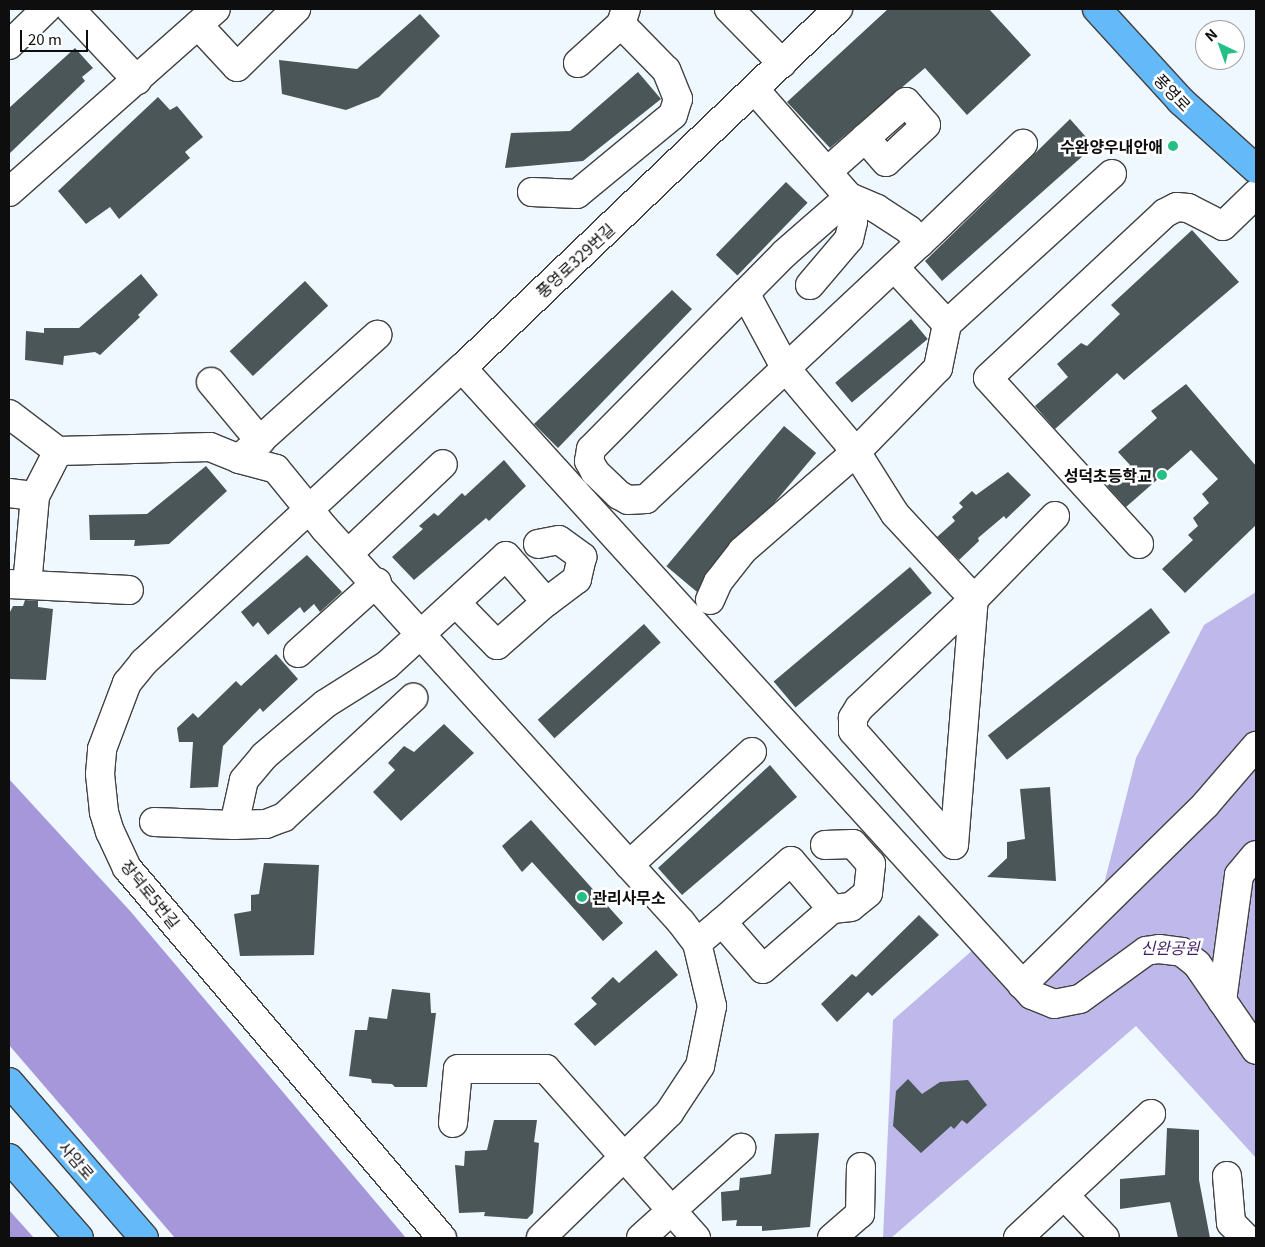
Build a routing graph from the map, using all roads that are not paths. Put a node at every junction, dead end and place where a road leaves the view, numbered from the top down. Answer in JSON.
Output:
{"nodes":[{"id":1,"x":46,"y":9,"type":"edge"},
{"id":2,"x":70,"y":9,"type":"edge"},
{"id":3,"x":296,"y":9,"type":"edge"},
{"id":4,"x":729,"y":9,"type":"edge"},
{"id":5,"x":838,"y":9,"type":"edge"},
{"id":6,"x":1097,"y":9,"type":"edge"},
{"id":7,"x":624,"y":16,"type":"edge"},
{"id":8,"x":207,"y":17,"type":"edge"},
{"id":9,"x":9,"y":45,"type":"edge"},
{"id":10,"x":578,"y":63,"type":"dead end"},
{"id":11,"x":782,"y":63,"type":"junction"},
{"id":12,"x":137,"y":80,"type":"junction"},
{"id":13,"x":755,"y":90,"type":"junction"},
{"id":14,"x":865,"y":138,"type":"dead end"},
{"id":15,"x":1023,"y":144,"type":"dead end"},
{"id":16,"x":1256,"y":169,"type":"edge"},
{"id":17,"x":828,"y":170,"type":"junction"},
{"id":18,"x":1112,"y":174,"type":"dead end"},
{"id":19,"x":9,"y":192,"type":"edge"},
{"id":20,"x":532,"y":192,"type":"dead end"},
{"id":21,"x":1256,"y":194,"type":"edge"},
{"id":22,"x":847,"y":199,"type":"junction"},
{"id":23,"x":920,"y":243,"type":"junction"},
{"id":24,"x":894,"y":267,"type":"junction"},
{"id":25,"x":810,"y":285,"type":"dead end"},
{"id":26,"x":745,"y":293,"type":"junction"},
{"id":27,"x":946,"y":324,"type":"junction"},
{"id":28,"x":377,"y":336,"type":"dead end"},
{"id":29,"x":462,"y":368,"type":"junction"},
{"id":30,"x":786,"y":369,"type":"junction"},
{"id":31,"x":211,"y":382,"type":"dead end"},
{"id":32,"x":9,"y":414,"type":"edge"},
{"id":33,"x":260,"y":441,"type":"junction"},
{"id":34,"x":58,"y":451,"type":"junction"},
{"id":35,"x":856,"y":452,"type":"junction"},
{"id":36,"x":239,"y":460,"type":"junction"},
{"id":37,"x":443,"y":464,"type":"dead end"},
{"id":38,"x":22,"y":495,"type":"edge"},
{"id":39,"x":310,"y":510,"type":"junction"},
{"id":40,"x":1055,"y":516,"type":"dead end"},
{"id":41,"x":538,"y":544,"type":"dead end"},
{"id":42,"x":1139,"y":544,"type":"dead end"},
{"id":43,"x":349,"y":553,"type":"junction"},
{"id":44,"x":377,"y":582,"type":"junction"},
{"id":45,"x":18,"y":584,"type":"edge"},
{"id":46,"x":129,"y":590,"type":"dead end"},
{"id":47,"x":974,"y":599,"type":"junction"},
{"id":48,"x":710,"y":600,"type":"dead end"},
{"id":49,"x":546,"y":602,"type":"junction"},
{"id":50,"x":456,"y":603,"type":"junction"},
{"id":51,"x":422,"y":634,"type":"junction"},
{"id":52,"x":298,"y":653,"type":"dead end"},
{"id":53,"x":413,"y":698,"type":"dead end"},
{"id":54,"x":1256,"y":746,"type":"edge"},
{"id":55,"x":752,"y":752,"type":"dead end"},
{"id":56,"x":154,"y":822,"type":"dead end"},
{"id":57,"x":234,"y":825,"type":"junction"},
{"id":58,"x":825,"y":845,"type":"dead end"},
{"id":59,"x":1256,"y":855,"type":"edge"},
{"id":60,"x":629,"y":865,"type":"junction"},
{"id":61,"x":832,"y":909,"type":"junction"},
{"id":62,"x":722,"y":922,"type":"junction"},
{"id":63,"x":697,"y":943,"type":"junction"},
{"id":64,"x":1022,"y":985,"type":"junction"},
{"id":65,"x":1222,"y":1001,"type":"junction"},
{"id":66,"x":1256,"y":1050,"type":"edge"},
{"id":67,"x":9,"y":1082,"type":"edge"},
{"id":68,"x":1151,"y":1114,"type":"dead end"},
{"id":69,"x":452,"y":1123,"type":"dead end"},
{"id":70,"x":741,"y":1148,"type":"dead end"},
{"id":71,"x":9,"y":1158,"type":"edge"},
{"id":72,"x":625,"y":1158,"type":"junction"},
{"id":73,"x":861,"y":1167,"type":"dead end"},
{"id":74,"x":1227,"y":1176,"type":"dead end"},
{"id":75,"x":1064,"y":1195,"type":"junction"},
{"id":76,"x":672,"y":1210,"type":"junction"},
{"id":77,"x":78,"y":1238,"type":"edge"},
{"id":78,"x":144,"y":1238,"type":"edge"},
{"id":79,"x":442,"y":1238,"type":"edge"},
{"id":80,"x":541,"y":1238,"type":"edge"},
{"id":81,"x":641,"y":1238,"type":"edge"},
{"id":82,"x":696,"y":1238,"type":"edge"},
{"id":83,"x":832,"y":1238,"type":"edge"},
{"id":84,"x":1018,"y":1238,"type":"edge"},
{"id":85,"x":1104,"y":1238,"type":"edge"},
{"id":86,"x":1246,"y":1238,"type":"edge"}],
"edges":[{"from":1,"to":9,"type":"street"},
{"from":2,"to":12,"type":"street"},
{"from":3,"to":8,"type":"street"},
{"from":4,"to":11,"type":"street"},
{"from":5,"to":11,"type":"street","name":"풍영로329번길"},
{"from":6,"to":16,"type":"main road","name":"풍영로"},
{"from":7,"to":10,"type":"street"},
{"from":7,"to":20,"type":"street"},
{"from":8,"to":12,"type":"street"},
{"from":11,"to":13,"type":"street","name":"풍영로329번길"},
{"from":12,"to":19,"type":"street"},
{"from":13,"to":17,"type":"street"},
{"from":13,"to":29,"type":"street","name":"풍영로329번길"},
{"from":14,"to":17,"type":"street"},
{"from":15,"to":23,"type":"street"},
{"from":17,"to":22,"type":"street"},
{"from":18,"to":27,"type":"street"},
{"from":21,"to":42,"type":"street"},
{"from":22,"to":23,"type":"street"},
{"from":22,"to":25,"type":"street"},
{"from":22,"to":26,"type":"street"},
{"from":23,"to":24,"type":"street"},
{"from":24,"to":27,"type":"street"},
{"from":24,"to":30,"type":"street"},
{"from":26,"to":30,"type":"street"},
{"from":26,"to":30,"type":"street"},
{"from":27,"to":35,"type":"street"},
{"from":28,"to":33,"type":"street"},
{"from":29,"to":39,"type":"street","name":"풍영로329번길"},
{"from":29,"to":64,"type":"street"},
{"from":30,"to":35,"type":"street"},
{"from":31,"to":33,"type":"street"},
{"from":32,"to":34,"type":"street"},
{"from":33,"to":36,"type":"street"},
{"from":34,"to":36,"type":"street"},
{"from":34,"to":38,"type":"street"},
{"from":35,"to":47,"type":"street"},
{"from":35,"to":48,"type":"street"},
{"from":36,"to":39,"type":"street"},
{"from":37,"to":43,"type":"street"},
{"from":38,"to":45,"type":"street"},
{"from":39,"to":43,"type":"street"},
{"from":39,"to":79,"type":"street","name":"장덕로5번길"},
{"from":40,"to":47,"type":"street"},
{"from":41,"to":49,"type":"street"},
{"from":43,"to":44,"type":"street"},
{"from":44,"to":51,"type":"street"},
{"from":44,"to":52,"type":"street"},
{"from":45,"to":46,"type":"street"},
{"from":47,"to":47,"type":"street"},
{"from":49,"to":50,"type":"street"},
{"from":49,"to":50,"type":"street"},
{"from":50,"to":51,"type":"street"},
{"from":51,"to":57,"type":"street"},
{"from":51,"to":60,"type":"street"},
{"from":53,"to":57,"type":"street"},
{"from":54,"to":64,"type":"street"},
{"from":55,"to":60,"type":"street"},
{"from":56,"to":57,"type":"street"},
{"from":58,"to":61,"type":"street"},
{"from":59,"to":65,"type":"street"},
{"from":60,"to":63,"type":"street"},
{"from":61,"to":62,"type":"street"},
{"from":61,"to":62,"type":"street"},
{"from":62,"to":63,"type":"street"},
{"from":63,"to":72,"type":"street"},
{"from":64,"to":65,"type":"street"},
{"from":65,"to":66,"type":"street"},
{"from":67,"to":78,"type":"main road","name":"사암로"},
{"from":68,"to":75,"type":"street"},
{"from":69,"to":72,"type":"street"},
{"from":70,"to":76,"type":"street"},
{"from":71,"to":77,"type":"main road"},
{"from":72,"to":76,"type":"street"},
{"from":72,"to":80,"type":"street"},
{"from":73,"to":83,"type":"street"},
{"from":74,"to":86,"type":"street"},
{"from":75,"to":84,"type":"street"},
{"from":75,"to":85,"type":"street"},
{"from":76,"to":81,"type":"street"},
{"from":76,"to":82,"type":"street"}]}
